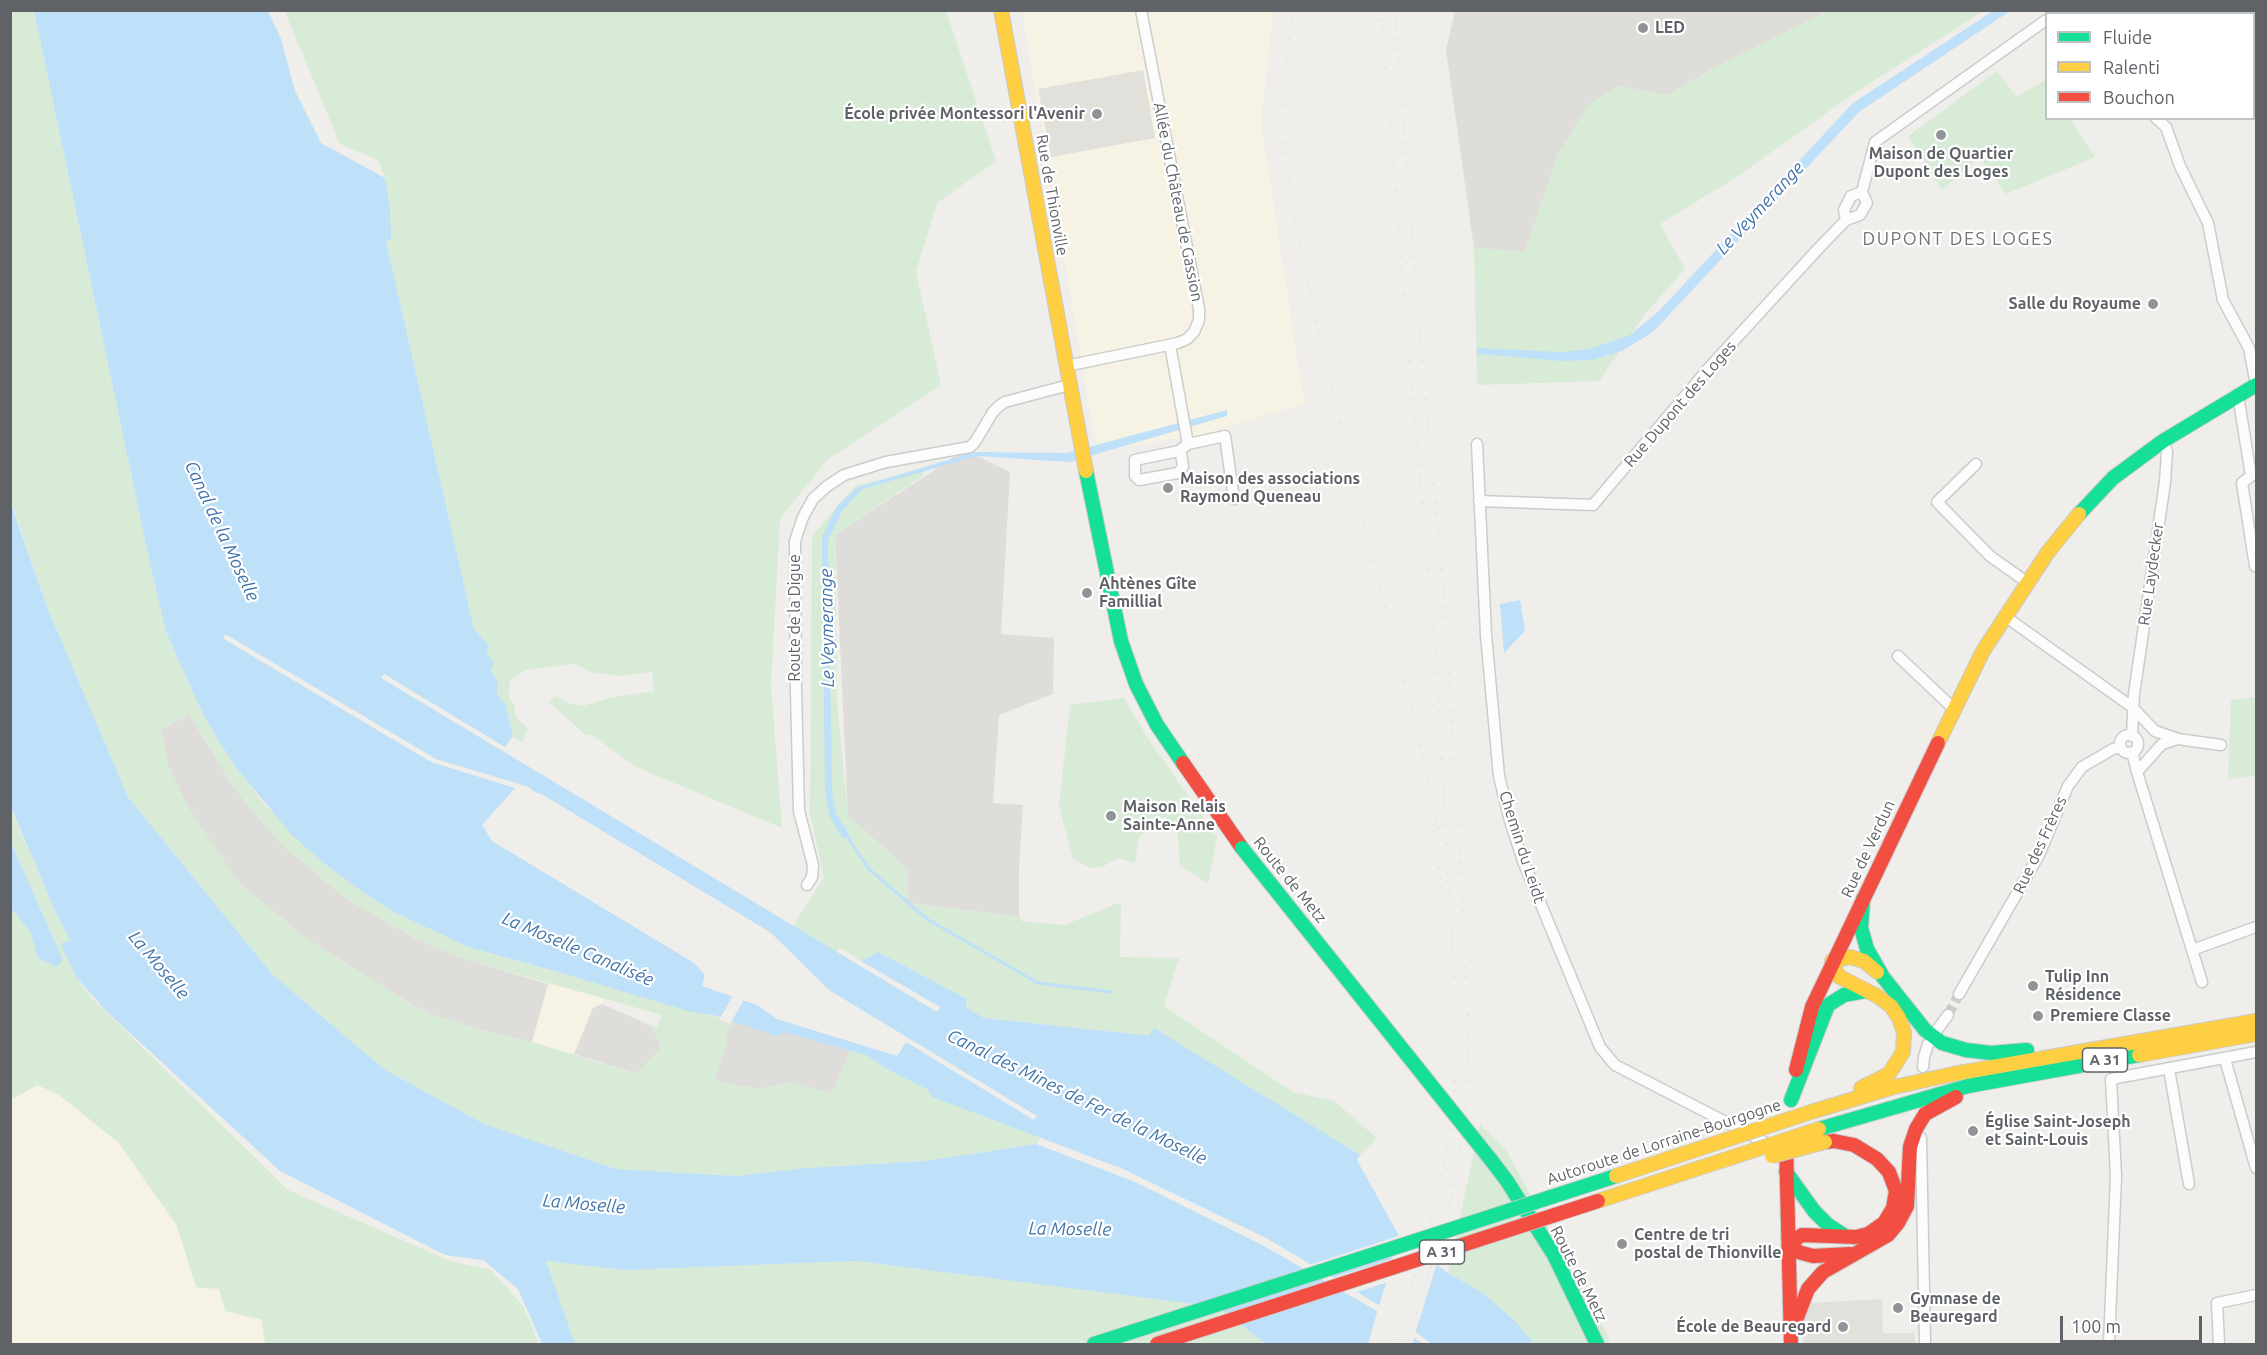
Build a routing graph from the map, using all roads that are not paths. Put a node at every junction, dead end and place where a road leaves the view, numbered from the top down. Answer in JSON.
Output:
{"nodes":[{"id":1,"x":1001,"y":10,"type":"edge"},
{"id":2,"x":1142,"y":10,"type":"edge"},
{"id":3,"x":2045,"y":21,"type":"edge"},
{"id":4,"x":2158,"y":120,"type":"edge"},
{"id":5,"x":1862,"y":192,"type":"junction"},
{"id":6,"x":1846,"y":220,"type":"junction"},
{"id":7,"x":1170,"y":345,"type":"junction"},
{"id":8,"x":1066,"y":366,"type":"junction"},
{"id":9,"x":1069,"y":385,"type":"junction"},
{"id":10,"x":2256,"y":385,"type":"edge"},
{"id":11,"x":2238,"y":395,"type":"junction"},
{"id":12,"x":2163,"y":441,"type":"junction"},
{"id":13,"x":1477,"y":444,"type":"dead end"},
{"id":14,"x":1976,"y":464,"type":"dead end"},
{"id":15,"x":1234,"y":499,"type":"dead end"},
{"id":16,"x":1479,"y":501,"type":"junction"},
{"id":17,"x":2256,"y":566,"type":"edge"},
{"id":18,"x":2028,"y":583,"type":"junction"},
{"id":19,"x":2006,"y":617,"type":"junction"},
{"id":20,"x":1898,"y":657,"type":"dead end"},
{"id":21,"x":2132,"y":707,"type":"junction"},
{"id":22,"x":1954,"y":709,"type":"junction"},
{"id":23,"x":2132,"y":736,"type":"junction"},
{"id":24,"x":2178,"y":739,"type":"junction"},
{"id":25,"x":2221,"y":744,"type":"dead end"},
{"id":26,"x":2121,"y":747,"type":"junction"},
{"id":27,"x":2132,"y":752,"type":"junction"},
{"id":28,"x":2137,"y":772,"type":"junction"},
{"id":29,"x":807,"y":885,"type":"dead end"},
{"id":30,"x":1863,"y":899,"type":"junction"},
{"id":31,"x":2256,"y":927,"type":"edge"},
{"id":32,"x":2192,"y":950,"type":"junction"},
{"id":33,"x":1832,"y":961,"type":"junction"},
{"id":34,"x":1883,"y":977,"type":"junction"},
{"id":35,"x":2202,"y":982,"type":"dead end"},
{"id":36,"x":1866,"y":992,"type":"junction"},
{"id":37,"x":1959,"y":994,"type":"tunnel mouth"},
{"id":38,"x":1948,"y":1015,"type":"tunnel mouth"},
{"id":39,"x":2256,"y":1021,"type":"edge"},
{"id":40,"x":1937,"y":1030,"type":"dead end"},
{"id":41,"x":2256,"y":1034,"type":"edge"},
{"id":42,"x":1928,"y":1044,"type":"dead end"},
{"id":43,"x":2115,"y":1045,"type":"junction"},
{"id":44,"x":2256,"y":1052,"type":"edge"},
{"id":45,"x":2225,"y":1059,"type":"junction"},
{"id":46,"x":1923,"y":1067,"type":"dead end"},
{"id":47,"x":2169,"y":1069,"type":"junction"},
{"id":48,"x":1968,"y":1086,"type":"junction"},
{"id":49,"x":1791,"y":1100,"type":"junction"},
{"id":50,"x":1814,"y":1111,"type":"junction"},
{"id":51,"x":1921,"y":1138,"type":"dead end"},
{"id":52,"x":1786,"y":1144,"type":"junction"},
{"id":53,"x":1727,"y":1159,"type":"junction"},
{"id":54,"x":2256,"y":1168,"type":"edge"},
{"id":55,"x":1786,"y":1172,"type":"junction"},
{"id":56,"x":2189,"y":1184,"type":"dead end"},
{"id":57,"x":1847,"y":1237,"type":"junction"},
{"id":58,"x":1790,"y":1243,"type":"junction"},
{"id":59,"x":1853,"y":1254,"type":"junction"},
{"id":60,"x":2256,"y":1295,"type":"edge"},
{"id":61,"x":1791,"y":1339,"type":"edge"},
{"id":62,"x":1094,"y":1344,"type":"edge"},
{"id":63,"x":1157,"y":1344,"type":"edge"},
{"id":64,"x":1597,"y":1344,"type":"edge"},
{"id":65,"x":1925,"y":1344,"type":"edge"},
{"id":66,"x":2109,"y":1344,"type":"edge"},
{"id":67,"x":2219,"y":1344,"type":"edge"}],
"edges":[{"from":1,"to":8,"type":"main road","name":"Rue de Thionville"},
{"from":2,"to":7,"type":"street","name":"Allée du Château de Gassion"},
{"from":3,"to":5,"type":"street","name":"Rue Dupont des Loges"},
{"from":4,"to":10,"type":"street"},
{"from":5,"to":6,"type":"street","name":"Rue Dupont des Loges"},
{"from":5,"to":6,"type":"street","name":"Rue Dupont des Loges"},
{"from":6,"to":16,"type":"street","name":"Rue Dupont des Loges"},
{"from":7,"to":8,"type":"street","name":"Allée du Château de Gassion"},
{"from":7,"to":15,"type":"street"},
{"from":8,"to":9,"type":"main road","name":"Rue de Thionville"},
{"from":9,"to":29,"type":"street","name":"Route de la Digue"},
{"from":9,"to":64,"type":"main road","name":"Route de Metz","bridge":true},
{"from":10,"to":11,"type":"main road","name":"Rue de Verdun"},
{"from":11,"to":12,"type":"main road","name":"Rue de Verdun"},
{"from":11,"to":17,"type":"street"},
{"from":12,"to":18,"type":"main road","name":"Rue de Verdun"},
{"from":12,"to":21,"type":"street","name":"Rue Laydecker"},
{"from":13,"to":16,"type":"street","name":"Chemin du Leidt"},
{"from":14,"to":18,"type":"street"},
{"from":16,"to":52,"type":"street","name":"Chemin du Leidt"},
{"from":18,"to":19,"type":"main road","name":"Rue de Verdun"},
{"from":19,"to":21,"type":"street"},
{"from":19,"to":22,"type":"main road","name":"Rue de Verdun"},
{"from":20,"to":22,"type":"street"},
{"from":21,"to":23,"type":"street","name":"Rue Laydecker"},
{"from":21,"to":24,"type":"street"},
{"from":22,"to":30,"type":"main road","name":"Rue de Verdun"},
{"from":23,"to":26,"type":"street"},
{"from":23,"to":27,"type":"street"},
{"from":24,"to":25,"type":"street"},
{"from":24,"to":28,"type":"street"},
{"from":26,"to":27,"type":"street"},
{"from":26,"to":37,"type":"street","name":"Rue des Frères"},
{"from":27,"to":28,"type":"street"},
{"from":28,"to":32,"type":"street"},
{"from":30,"to":33,"type":"main road","name":"Rue de Verdun"},
{"from":30,"to":34,"type":"main road"},
{"from":31,"to":32,"type":"street"},
{"from":32,"to":35,"type":"street"},
{"from":33,"to":34,"type":"main road"},
{"from":33,"to":36,"type":"main road"},
{"from":33,"to":49,"type":"main road","name":"Rue de Verdun"},
{"from":34,"to":43,"type":"main road"},
{"from":36,"to":49,"type":"main road"},
{"from":36,"to":50,"type":"main road"},
{"from":38,"to":40,"type":"street"},
{"from":39,"to":43,"type":"main road","name":"Autoroute de Lorraine-Bourgogne","number":"A 31"},
{"from":41,"to":48,"type":"main road","number":"A 31"},
{"from":42,"to":46,"type":"street"},
{"from":43,"to":50,"type":"main road","name":"Autoroute de Lorraine-Bourgogne","number":"A 31"},
{"from":44,"to":45,"type":"street"},
{"from":45,"to":47,"type":"street"},
{"from":45,"to":54,"type":"street"},
{"from":47,"to":56,"type":"street"},
{"from":47,"to":66,"type":"street"},
{"from":48,"to":53,"type":"main road","number":"A 31","bridge":true},
{"from":48,"to":59,"type":"main road"},
{"from":49,"to":52,"type":"main road","name":"Rue de Verdun"},
{"from":50,"to":62,"type":"main road","name":"Autoroute de Lorraine-Bourgogne","number":"A 31","bridge":true},
{"from":51,"to":65,"type":"street"},
{"from":52,"to":55,"type":"main road","name":"Rue de Verdun"},
{"from":53,"to":57,"type":"main road","bridge":true},
{"from":53,"to":63,"type":"main road","number":"A 31","bridge":true},
{"from":55,"to":57,"type":"main road"},
{"from":55,"to":58,"type":"main road","name":"Rue de Verdun"},
{"from":57,"to":58,"type":"main road"},
{"from":58,"to":59,"type":"main road"},
{"from":58,"to":61,"type":"main road","name":"Rue de Verdun"},
{"from":59,"to":61,"type":"main road"},
{"from":60,"to":67,"type":"street"}]}
